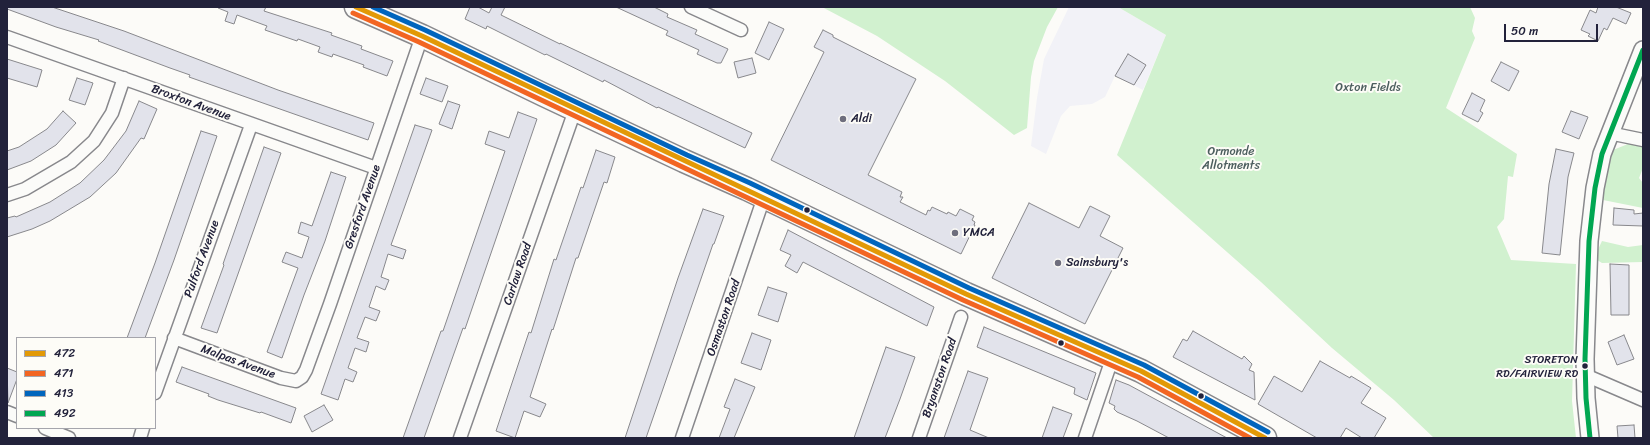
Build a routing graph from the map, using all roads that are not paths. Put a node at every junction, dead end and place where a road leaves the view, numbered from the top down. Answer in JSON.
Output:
{"nodes":[{"id":1,"x":691,"y":7,"type":"edge"},
{"id":2,"x":362,"y":8,"type":"edge"},
{"id":3,"x":741,"y":30,"type":"dead end"},
{"id":4,"x":7,"y":36,"type":"edge"},
{"id":5,"x":422,"y":36,"type":"junction"},
{"id":6,"x":1643,"y":50,"type":"edge"},
{"id":7,"x":124,"y":78,"type":"junction"},
{"id":8,"x":575,"y":110,"type":"junction"},
{"id":9,"x":251,"y":125,"type":"junction"},
{"id":10,"x":1609,"y":133,"type":"junction"},
{"id":11,"x":1643,"y":140,"type":"edge"},
{"id":12,"x":376,"y":168,"type":"junction"},
{"id":13,"x":7,"y":195,"type":"edge"},
{"id":14,"x":764,"y":197,"type":"junction"},
{"id":15,"x":961,"y":317,"type":"dead end"},
{"id":16,"x":174,"y":338,"type":"junction"},
{"id":17,"x":1112,"y":359,"type":"junction"},
{"id":18,"x":1585,"y":375,"type":"junction"},
{"id":19,"x":302,"y":377,"type":"joint"},
{"id":20,"x":156,"y":390,"type":"edge"},
{"id":21,"x":1643,"y":400,"type":"edge"},
{"id":22,"x":47,"y":429,"type":"edge"},
{"id":23,"x":1253,"y":435,"type":"edge"},
{"id":24,"x":69,"y":438,"type":"edge"},
{"id":25,"x":460,"y":438,"type":"edge"},
{"id":26,"x":682,"y":438,"type":"edge"},
{"id":27,"x":919,"y":438,"type":"edge"},
{"id":28,"x":1086,"y":438,"type":"edge"},
{"id":29,"x":1590,"y":438,"type":"edge"}],
"edges":[{"from":1,"to":3,"type":"street"},
{"from":2,"to":5,"type":"highway"},
{"from":4,"to":7,"type":"street","name":"Broxton Avenue"},
{"from":5,"to":8,"type":"highway"},
{"from":5,"to":12,"type":"street","name":"Gresford Avenue"},
{"from":6,"to":10,"type":"main road"},
{"from":7,"to":9,"type":"street","name":"Broxton Avenue"},
{"from":7,"to":13,"type":"street"},
{"from":8,"to":14,"type":"highway"},
{"from":8,"to":25,"type":"street","name":"Carlaw Road"},
{"from":9,"to":12,"type":"street","name":"Broxton Avenue"},
{"from":9,"to":16,"type":"street","name":"Pulford Avenue"},
{"from":10,"to":11,"type":"street"},
{"from":10,"to":18,"type":"main road"},
{"from":12,"to":19,"type":"street","name":"Gresford Avenue"},
{"from":14,"to":17,"type":"highway"},
{"from":14,"to":26,"type":"street","name":"Osmaston Road"},
{"from":15,"to":27,"type":"street","name":"Bryanston Road"},
{"from":16,"to":19,"type":"street","name":"Malpas Avenue"},
{"from":16,"to":20,"type":"street","name":"Pulford Avenue"},
{"from":17,"to":23,"type":"highway"},
{"from":17,"to":28,"type":"street"},
{"from":18,"to":21,"type":"street"},
{"from":18,"to":29,"type":"main road"},
{"from":22,"to":24,"type":"street"}]}
